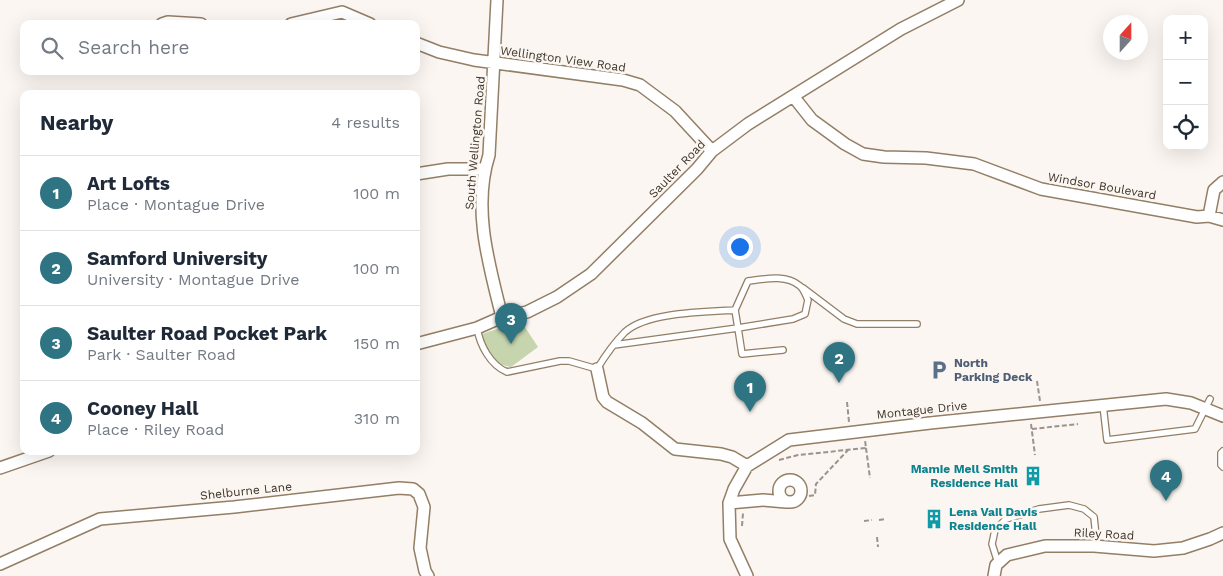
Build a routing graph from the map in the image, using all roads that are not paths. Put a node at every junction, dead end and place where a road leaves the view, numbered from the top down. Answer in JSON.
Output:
{"nodes":[{"id":1,"x":497,"y":0,"type":"edge"},
{"id":2,"x":958,"y":0,"type":"edge"},
{"id":3,"x":308,"y":20,"type":"edge"},
{"id":4,"x":361,"y":20,"type":"edge"},
{"id":5,"x":420,"y":45,"type":"edge"},
{"id":6,"x":495,"y":63,"type":"junction"},
{"id":7,"x":792,"y":96,"type":"junction"},
{"id":8,"x":712,"y":151,"type":"junction"},
{"id":9,"x":484,"y":169,"type":"junction"},
{"id":10,"x":420,"y":173,"type":"edge"},
{"id":11,"x":1223,"y":182,"type":"edge"},
{"id":12,"x":1209,"y":216,"type":"junction"},
{"id":13,"x":1223,"y":220,"type":"edge"},
{"id":14,"x":802,"y":287,"type":"junction"},
{"id":15,"x":735,"y":310,"type":"junction"},
{"id":16,"x":502,"y":317,"type":"junction"},
{"id":17,"x":917,"y":324,"type":"dead end"},
{"id":18,"x":477,"y":328,"type":"junction"},
{"id":19,"x":738,"y":328,"type":"junction"},
{"id":20,"x":420,"y":343,"type":"edge"},
{"id":21,"x":614,"y":345,"type":"junction"},
{"id":22,"x":783,"y":350,"type":"dead end"},
{"id":23,"x":597,"y":369,"type":"junction"},
{"id":24,"x":1208,"y":404,"type":"junction"},
{"id":25,"x":1103,"y":405,"type":"junction"},
{"id":26,"x":1223,"y":416,"type":"edge"},
{"id":27,"x":1223,"y":451,"type":"edge"},
{"id":28,"x":38,"y":455,"type":"edge"},
{"id":29,"x":747,"y":466,"type":"junction"},
{"id":30,"x":1223,"y":467,"type":"edge"},
{"id":31,"x":0,"y":468,"type":"edge"},
{"id":32,"x":780,"y":485,"type":"junction"},
{"id":33,"x":763,"y":500,"type":"junction"},
{"id":34,"x":786,"y":502,"type":"junction"},
{"id":35,"x":729,"y":503,"type":"junction"},
{"id":36,"x":1223,"y":533,"type":"edge"},
{"id":37,"x":1098,"y":546,"type":"junction"},
{"id":38,"x":998,"y":563,"type":"junction"},
{"id":39,"x":0,"y":564,"type":"edge"},
{"id":40,"x":428,"y":576,"type":"edge"},
{"id":41,"x":746,"y":576,"type":"edge"},
{"id":42,"x":994,"y":576,"type":"edge"}],
"edges":[{"from":1,"to":6,"type":"street","name":"South Wellington Road"},
{"from":2,"to":7,"type":"street","name":"Saulter Road"},
{"from":3,"to":4,"type":"street"},
{"from":5,"to":6,"type":"street","name":"Wellington View Road"},
{"from":6,"to":8,"type":"street","name":"Wellington View Road"},
{"from":6,"to":9,"type":"street","name":"South Wellington Road"},
{"from":7,"to":8,"type":"street","name":"Saulter Road"},
{"from":7,"to":12,"type":"street","name":"Windsor Boulevard"},
{"from":8,"to":16,"type":"street","name":"Saulter Road"},
{"from":9,"to":10,"type":"street"},
{"from":9,"to":16,"type":"street","name":"South Wellington Road"},
{"from":11,"to":12,"type":"street"},
{"from":12,"to":13,"type":"street","name":"Windsor Boulevard"},
{"from":14,"to":15,"type":"lane"},
{"from":14,"to":17,"type":"lane"},
{"from":14,"to":19,"type":"lane"},
{"from":15,"to":19,"type":"lane"},
{"from":15,"to":21,"type":"lane"},
{"from":16,"to":18,"type":"street","name":"Saulter Road"},
{"from":18,"to":20,"type":"street","name":"Saulter Road"},
{"from":18,"to":23,"type":"lane"},
{"from":19,"to":21,"type":"lane"},
{"from":19,"to":22,"type":"lane"},
{"from":21,"to":23,"type":"lane"},
{"from":23,"to":29,"type":"street"},
{"from":24,"to":25,"type":"street","name":"Montague Drive"},
{"from":24,"to":25,"type":"lane"},
{"from":24,"to":26,"type":"street","name":"Montague Drive"},
{"from":25,"to":29,"type":"street","name":"Montague Drive"},
{"from":27,"to":30,"type":"lane"},
{"from":28,"to":31,"type":"street"},
{"from":29,"to":35,"type":"street","name":"Montague Drive"},
{"from":32,"to":33,"type":"street"},
{"from":32,"to":34,"type":"street"},
{"from":32,"to":34,"type":"street"},
{"from":33,"to":34,"type":"street"},
{"from":33,"to":35,"type":"street"},
{"from":35,"to":41,"type":"street","name":"Montague Drive"},
{"from":36,"to":37,"type":"street","name":"Riley Road"},
{"from":37,"to":38,"type":"street","name":"Riley Road"},
{"from":37,"to":38,"type":"lane"},
{"from":38,"to":42,"type":"street"},
{"from":39,"to":40,"type":"street","name":"Shelburne Lane"}]}
